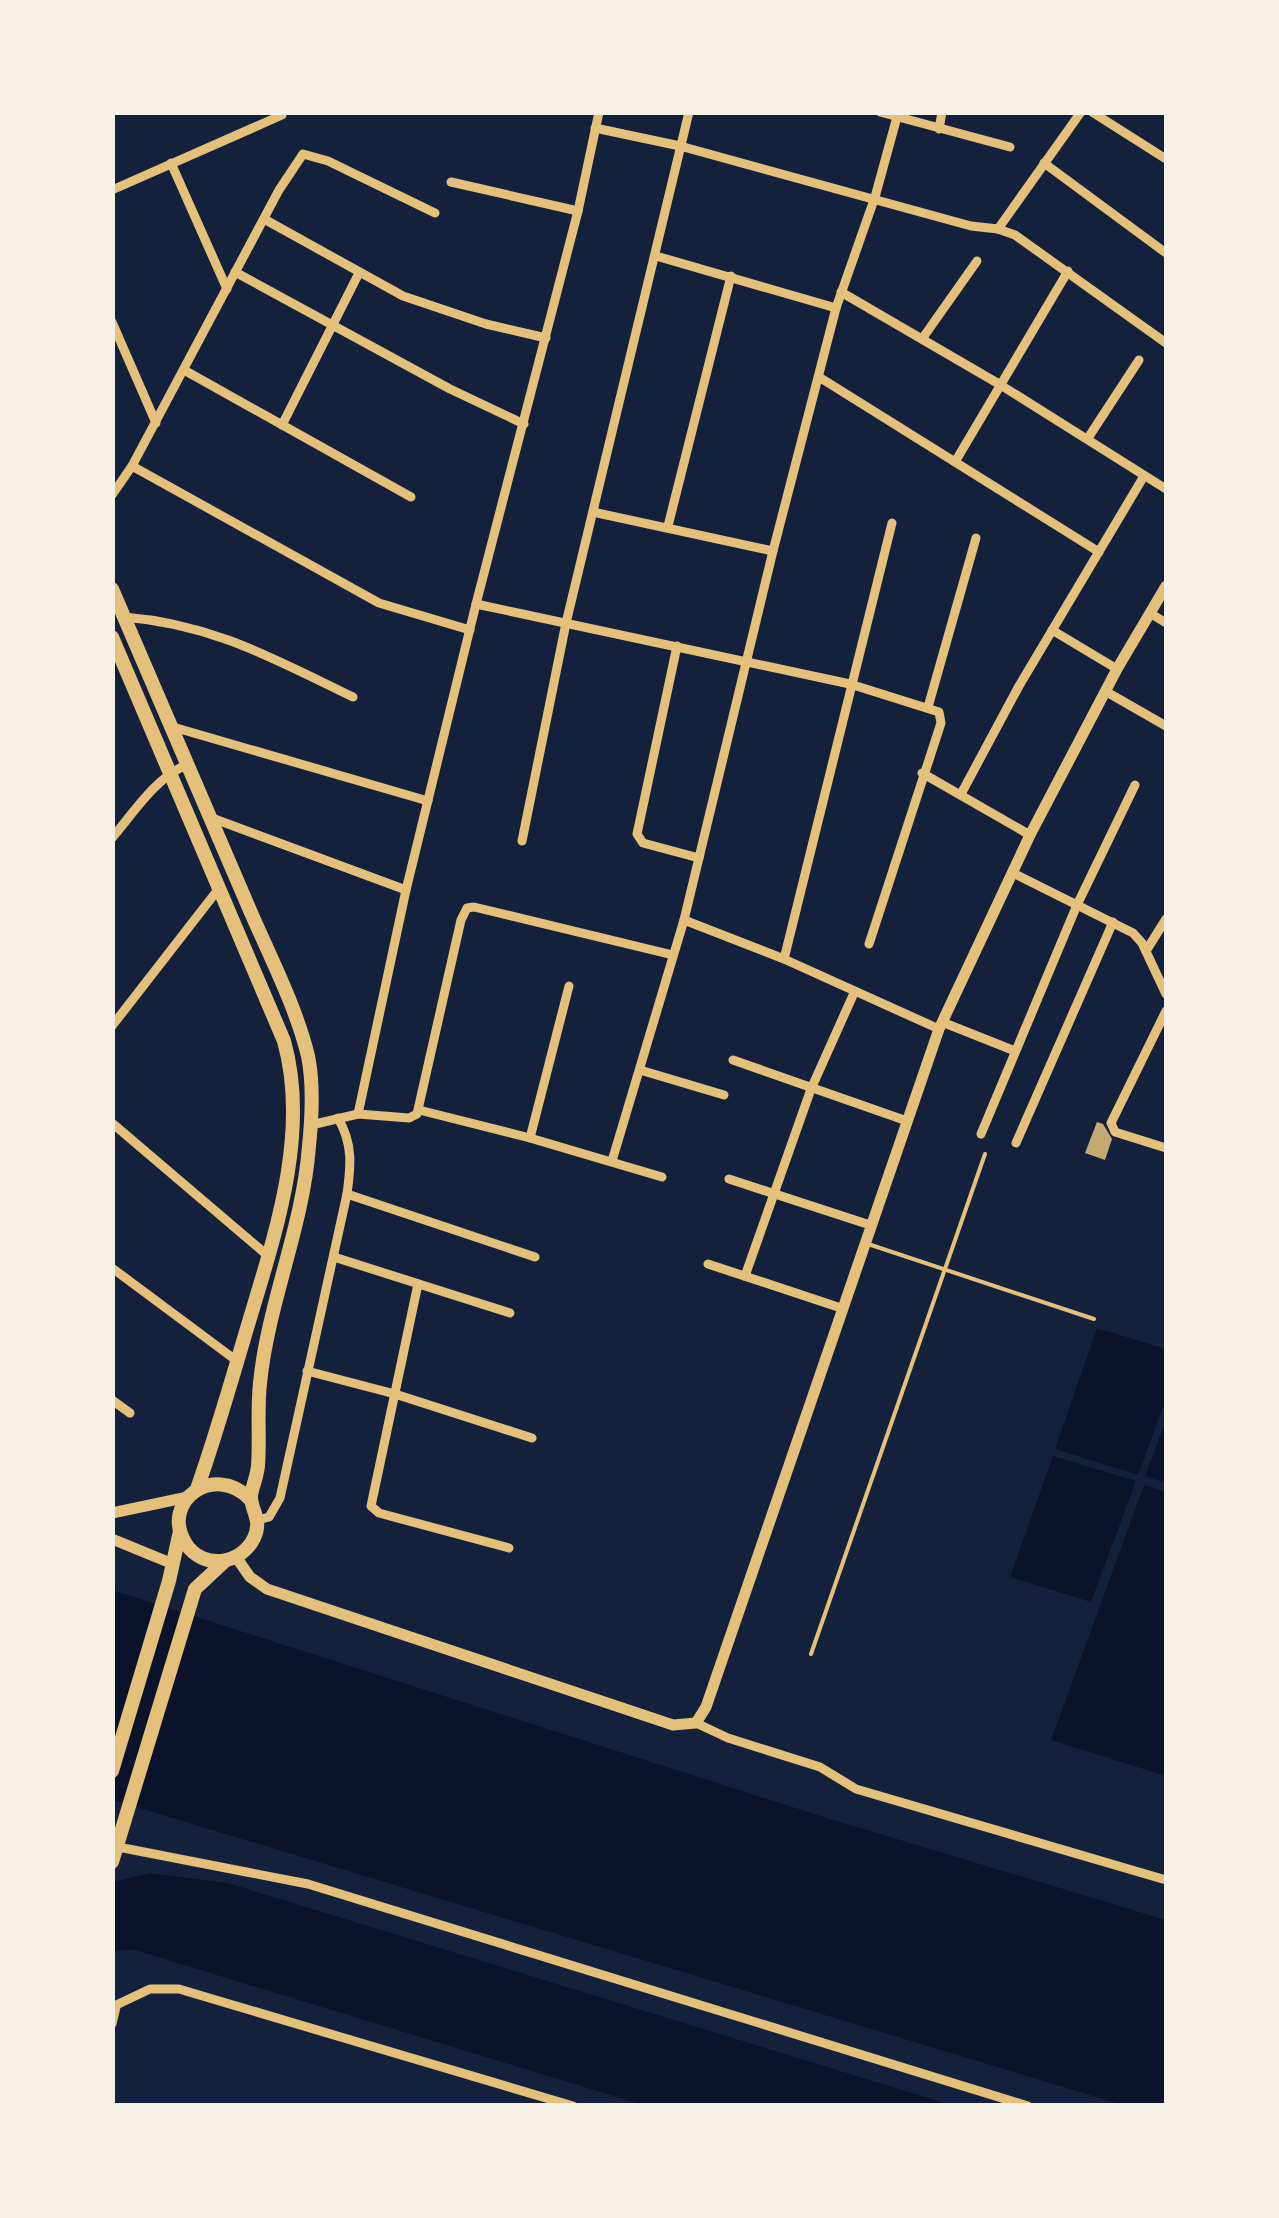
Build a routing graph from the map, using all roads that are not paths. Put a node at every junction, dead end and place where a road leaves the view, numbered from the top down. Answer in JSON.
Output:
{"nodes":[{"id":1,"x":599,"y":112,"type":"edge"},
{"id":2,"x":689,"y":112,"type":"edge"},
{"id":3,"x":880,"y":112,"type":"edge"},
{"id":4,"x":942,"y":112,"type":"edge"},
{"id":5,"x":1081,"y":112,"type":"edge"},
{"id":6,"x":1092,"y":112,"type":"edge"},
{"id":7,"x":282,"y":115,"type":"dead end"},
{"id":8,"x":896,"y":117,"type":"junction"},
{"id":9,"x":595,"y":128,"type":"junction"},
{"id":10,"x":939,"y":129,"type":"junction"},
{"id":11,"x":680,"y":146,"type":"junction"},
{"id":12,"x":1010,"y":148,"type":"dead end"},
{"id":13,"x":1166,"y":159,"type":"edge"},
{"id":14,"x":1044,"y":162,"type":"junction"},
{"id":15,"x":171,"y":163,"type":"junction"},
{"id":16,"x":451,"y":182,"type":"dead end"},
{"id":17,"x":112,"y":190,"type":"edge"},
{"id":18,"x":874,"y":197,"type":"junction"},
{"id":19,"x":578,"y":210,"type":"junction"},
{"id":20,"x":435,"y":213,"type":"dead end"},
{"id":21,"x":264,"y":219,"type":"junction"},
{"id":22,"x":998,"y":229,"type":"junction"},
{"id":23,"x":1166,"y":253,"type":"edge"},
{"id":24,"x":656,"y":256,"type":"junction"},
{"id":25,"x":977,"y":261,"type":"dead end"},
{"id":26,"x":1068,"y":271,"type":"junction"},
{"id":27,"x":234,"y":272,"type":"junction"},
{"id":28,"x":359,"y":273,"type":"junction"},
{"id":29,"x":730,"y":276,"type":"junction"},
{"id":30,"x":227,"y":290,"type":"junction"},
{"id":31,"x":841,"y":292,"type":"junction"},
{"id":32,"x":836,"y":308,"type":"junction"},
{"id":33,"x":112,"y":322,"type":"edge"},
{"id":34,"x":332,"y":325,"type":"junction"},
{"id":35,"x":546,"y":338,"type":"junction"},
{"id":36,"x":922,"y":339,"type":"junction"},
{"id":37,"x":1166,"y":343,"type":"edge"},
{"id":38,"x":1140,"y":360,"type":"dead end"},
{"id":39,"x":184,"y":370,"type":"junction"},
{"id":40,"x":819,"y":377,"type":"junction"},
{"id":41,"x":998,"y":384,"type":"junction"},
{"id":42,"x":156,"y":423,"type":"junction"},
{"id":43,"x":524,"y":424,"type":"junction"},
{"id":44,"x":282,"y":425,"type":"junction"},
{"id":45,"x":1088,"y":438,"type":"junction"},
{"id":46,"x":955,"y":462,"type":"junction"},
{"id":47,"x":132,"y":466,"type":"junction"},
{"id":48,"x":1144,"y":476,"type":"junction"},
{"id":49,"x":1166,"y":489,"type":"edge"},
{"id":50,"x":112,"y":495,"type":"edge"},
{"id":51,"x":412,"y":497,"type":"dead end"},
{"id":52,"x":593,"y":512,"type":"junction"},
{"id":53,"x":892,"y":523,"type":"dead end"},
{"id":54,"x":668,"y":526,"type":"junction"},
{"id":55,"x":976,"y":538,"type":"dead end"},
{"id":56,"x":773,"y":551,"type":"junction"},
{"id":57,"x":1099,"y":552,"type":"junction"},
{"id":58,"x":1166,"y":586,"type":"edge"},
{"id":59,"x":112,"y":588,"type":"edge"},
{"id":60,"x":476,"y":604,"type":"junction"},
{"id":61,"x":1150,"y":614,"type":"junction"},
{"id":62,"x":124,"y":617,"type":"junction"},
{"id":63,"x":566,"y":623,"type":"junction"},
{"id":64,"x":1166,"y":623,"type":"edge"},
{"id":65,"x":470,"y":630,"type":"junction"},
{"id":66,"x":1052,"y":630,"type":"junction"},
{"id":67,"x":112,"y":637,"type":"edge"},
{"id":68,"x":677,"y":646,"type":"junction"},
{"id":69,"x":746,"y":660,"type":"junction"},
{"id":70,"x":1116,"y":668,"type":"junction"},
{"id":71,"x":850,"y":684,"type":"junction"},
{"id":72,"x":1105,"y":691,"type":"junction"},
{"id":73,"x":353,"y":697,"type":"dead end"},
{"id":74,"x":928,"y":707,"type":"junction"},
{"id":75,"x":172,"y":726,"type":"junction"},
{"id":76,"x":1166,"y":726,"type":"edge"},
{"id":77,"x":188,"y":764,"type":"junction"},
{"id":78,"x":171,"y":772,"type":"junction"},
{"id":79,"x":922,"y":773,"type":"junction"},
{"id":80,"x":1135,"y":785,"type":"dead end"},
{"id":81,"x":960,"y":794,"type":"junction"},
{"id":82,"x":428,"y":800,"type":"junction"},
{"id":83,"x":210,"y":818,"type":"junction"},
{"id":84,"x":1030,"y":835,"type":"junction"},
{"id":85,"x":112,"y":838,"type":"edge"},
{"id":86,"x":522,"y":841,"type":"dead end"},
{"id":87,"x":699,"y":858,"type":"junction"},
{"id":88,"x":1013,"y":872,"type":"junction"},
{"id":89,"x":220,"y":886,"type":"junction"},
{"id":90,"x":406,"y":890,"type":"junction"},
{"id":91,"x":1077,"y":904,"type":"junction"},
{"id":92,"x":1166,"y":919,"type":"edge"},
{"id":93,"x":684,"y":920,"type":"junction"},
{"id":94,"x":1113,"y":922,"type":"junction"},
{"id":95,"x":869,"y":944,"type":"dead end"},
{"id":96,"x":1146,"y":951,"type":"junction"},
{"id":97,"x":673,"y":956,"type":"junction"},
{"id":98,"x":784,"y":958,"type":"junction"},
{"id":99,"x":569,"y":986,"type":"dead end"},
{"id":100,"x":854,"y":993,"type":"junction"},
{"id":101,"x":1166,"y":994,"type":"edge"},
{"id":102,"x":1166,"y":1011,"type":"edge"},
{"id":103,"x":112,"y":1026,"type":"edge"},
{"id":104,"x":940,"y":1026,"type":"junction"},
{"id":105,"x":1015,"y":1051,"type":"junction"},
{"id":106,"x":733,"y":1060,"type":"dead end"},
{"id":107,"x":640,"y":1070,"type":"junction"},
{"id":108,"x":811,"y":1089,"type":"junction"},
{"id":109,"x":724,"y":1095,"type":"dead end"},
{"id":110,"x":419,"y":1110,"type":"junction"},
{"id":111,"x":358,"y":1114,"type":"junction"},
{"id":112,"x":338,"y":1118,"type":"junction"},
{"id":113,"x":907,"y":1121,"type":"junction"},
{"id":114,"x":112,"y":1123,"type":"edge"},
{"id":115,"x":311,"y":1126,"type":"junction"},
{"id":116,"x":980,"y":1134,"type":"dead end"},
{"id":117,"x":530,"y":1138,"type":"junction"},
{"id":118,"x":1016,"y":1143,"type":"dead end"},
{"id":119,"x":1166,"y":1148,"type":"edge"},
{"id":120,"x":985,"y":1154,"type":"dead end"},
{"id":121,"x":612,"y":1161,"type":"junction"},
{"id":122,"x":662,"y":1177,"type":"dead end"},
{"id":123,"x":730,"y":1179,"type":"dead end"},
{"id":124,"x":347,"y":1194,"type":"junction"},
{"id":125,"x":774,"y":1196,"type":"junction"},
{"id":126,"x":870,"y":1225,"type":"junction"},
{"id":127,"x":864,"y":1243,"type":"junction"},
{"id":128,"x":268,"y":1255,"type":"junction"},
{"id":129,"x":334,"y":1257,"type":"junction"},
{"id":130,"x":535,"y":1258,"type":"dead end"},
{"id":131,"x":708,"y":1264,"type":"dead end"},
{"id":132,"x":112,"y":1268,"type":"edge"},
{"id":133,"x":945,"y":1270,"type":"junction"},
{"id":134,"x":745,"y":1276,"type":"junction"},
{"id":135,"x":418,"y":1284,"type":"junction"},
{"id":136,"x":841,"y":1308,"type":"junction"},
{"id":137,"x":510,"y":1314,"type":"dead end"},
{"id":138,"x":1094,"y":1319,"type":"dead end"},
{"id":139,"x":237,"y":1361,"type":"junction"},
{"id":140,"x":307,"y":1371,"type":"junction"},
{"id":141,"x":395,"y":1394,"type":"junction"},
{"id":142,"x":112,"y":1400,"type":"edge"},
{"id":143,"x":130,"y":1413,"type":"dead end"},
{"id":144,"x":532,"y":1438,"type":"dead end"},
{"id":145,"x":193,"y":1493,"type":"junction"},
{"id":146,"x":250,"y":1499,"type":"junction"},
{"id":147,"x":112,"y":1513,"type":"edge"},
{"id":148,"x":258,"y":1520,"type":"junction"},
{"id":149,"x":180,"y":1531,"type":"junction"},
{"id":150,"x":112,"y":1539,"type":"edge"},
{"id":151,"x":509,"y":1548,"type":"dead end"},
{"id":152,"x":230,"y":1559,"type":"junction"},
{"id":153,"x":173,"y":1564,"type":"junction"},
{"id":154,"x":811,"y":1654,"type":"dead end"},
{"id":155,"x":696,"y":1723,"type":"junction"},
{"id":156,"x":112,"y":1771,"type":"edge"},
{"id":157,"x":115,"y":1850,"type":"edge"},
{"id":158,"x":1166,"y":1880,"type":"edge"},
{"id":159,"x":114,"y":2007,"type":"edge"},
{"id":160,"x":112,"y":2024,"type":"edge"},
{"id":161,"x":573,"y":2106,"type":"edge"},
{"id":162,"x":1028,"y":2106,"type":"edge"}],
"edges":[{"from":1,"to":9,"type":"street"},
{"from":2,"to":11,"type":"street"},
{"from":3,"to":8,"type":"street"},
{"from":4,"to":10,"type":"street"},
{"from":5,"to":14,"type":"street"},
{"from":6,"to":13,"type":"street"},
{"from":7,"to":15,"type":"street"},
{"from":8,"to":10,"type":"street"},
{"from":8,"to":18,"type":"street"},
{"from":9,"to":11,"type":"street"},
{"from":9,"to":19,"type":"street"},
{"from":10,"to":12,"type":"street"},
{"from":11,"to":18,"type":"street"},
{"from":11,"to":24,"type":"street"},
{"from":14,"to":22,"type":"street"},
{"from":14,"to":23,"type":"street"},
{"from":15,"to":17,"type":"street"},
{"from":15,"to":30,"type":"street"},
{"from":16,"to":19,"type":"street"},
{"from":18,"to":22,"type":"street"},
{"from":18,"to":31,"type":"street"},
{"from":19,"to":35,"type":"street"},
{"from":20,"to":21,"type":"street"},
{"from":21,"to":27,"type":"street"},
{"from":21,"to":28,"type":"street"},
{"from":22,"to":26,"type":"street"},
{"from":24,"to":29,"type":"street"},
{"from":24,"to":52,"type":"street"},
{"from":25,"to":36,"type":"street"},
{"from":26,"to":37,"type":"street"},
{"from":26,"to":41,"type":"street"},
{"from":27,"to":30,"type":"street"},
{"from":27,"to":34,"type":"street"},
{"from":28,"to":34,"type":"street"},
{"from":28,"to":35,"type":"street"},
{"from":29,"to":32,"type":"street"},
{"from":29,"to":54,"type":"street"},
{"from":30,"to":39,"type":"street"},
{"from":31,"to":32,"type":"street"},
{"from":31,"to":36,"type":"street"},
{"from":32,"to":40,"type":"street"},
{"from":33,"to":42,"type":"street"},
{"from":34,"to":43,"type":"street"},
{"from":34,"to":44,"type":"street"},
{"from":35,"to":43,"type":"street"},
{"from":36,"to":41,"type":"street"},
{"from":38,"to":45,"type":"street"},
{"from":39,"to":42,"type":"street"},
{"from":39,"to":44,"type":"street"},
{"from":40,"to":46,"type":"street"},
{"from":40,"to":56,"type":"street"},
{"from":41,"to":45,"type":"street"},
{"from":41,"to":46,"type":"street"},
{"from":42,"to":47,"type":"street"},
{"from":43,"to":60,"type":"street"},
{"from":44,"to":51,"type":"street"},
{"from":45,"to":48,"type":"street"},
{"from":46,"to":57,"type":"street"},
{"from":47,"to":50,"type":"street"},
{"from":47,"to":65,"type":"street"},
{"from":48,"to":49,"type":"street"},
{"from":48,"to":57,"type":"street"},
{"from":52,"to":54,"type":"street"},
{"from":52,"to":63,"type":"street"},
{"from":53,"to":71,"type":"street"},
{"from":54,"to":56,"type":"street"},
{"from":55,"to":74,"type":"street"},
{"from":56,"to":69,"type":"street"},
{"from":57,"to":66,"type":"street"},
{"from":58,"to":61,"type":"street"},
{"from":59,"to":62,"type":"highway"},
{"from":60,"to":63,"type":"street"},
{"from":60,"to":65,"type":"street"},
{"from":61,"to":64,"type":"street"},
{"from":61,"to":70,"type":"street"},
{"from":62,"to":73,"type":"street"},
{"from":62,"to":75,"type":"highway"},
{"from":63,"to":68,"type":"street"},
{"from":63,"to":86,"type":"street"},
{"from":65,"to":82,"type":"street"},
{"from":66,"to":70,"type":"street"},
{"from":66,"to":81,"type":"street"},
{"from":67,"to":78,"type":"highway"},
{"from":68,"to":69,"type":"street"},
{"from":68,"to":87,"type":"street"},
{"from":69,"to":71,"type":"street"},
{"from":69,"to":87,"type":"street"},
{"from":70,"to":72,"type":"street"},
{"from":71,"to":74,"type":"street"},
{"from":71,"to":98,"type":"street"},
{"from":72,"to":76,"type":"street"},
{"from":72,"to":84,"type":"street"},
{"from":74,"to":79,"type":"street"},
{"from":75,"to":77,"type":"highway"},
{"from":75,"to":82,"type":"street"},
{"from":77,"to":78,"type":"street"},
{"from":77,"to":83,"type":"highway"},
{"from":78,"to":85,"type":"street"},
{"from":78,"to":89,"type":"highway"},
{"from":79,"to":81,"type":"street"},
{"from":79,"to":95,"type":"street"},
{"from":80,"to":91,"type":"street"},
{"from":81,"to":84,"type":"street"},
{"from":82,"to":90,"type":"street"},
{"from":83,"to":90,"type":"street"},
{"from":83,"to":115,"type":"highway"},
{"from":84,"to":88,"type":"street"},
{"from":87,"to":93,"type":"street"},
{"from":88,"to":91,"type":"street"},
{"from":88,"to":104,"type":"street"},
{"from":89,"to":103,"type":"street"},
{"from":89,"to":128,"type":"highway"},
{"from":90,"to":111,"type":"street"},
{"from":91,"to":94,"type":"street"},
{"from":91,"to":105,"type":"street"},
{"from":92,"to":96,"type":"street"},
{"from":93,"to":97,"type":"street"},
{"from":93,"to":98,"type":"street"},
{"from":94,"to":96,"type":"street"},
{"from":94,"to":118,"type":"street"},
{"from":96,"to":101,"type":"street"},
{"from":97,"to":107,"type":"street"},
{"from":97,"to":110,"type":"street"},
{"from":98,"to":100,"type":"street"},
{"from":99,"to":117,"type":"street"},
{"from":100,"to":104,"type":"street"},
{"from":100,"to":108,"type":"street"},
{"from":102,"to":119,"type":"street"},
{"from":104,"to":105,"type":"street"},
{"from":104,"to":113,"type":"street"},
{"from":105,"to":116,"type":"street"},
{"from":106,"to":108,"type":"street"},
{"from":107,"to":109,"type":"street"},
{"from":107,"to":121,"type":"street"},
{"from":108,"to":113,"type":"street"},
{"from":108,"to":125,"type":"street"},
{"from":110,"to":111,"type":"street"},
{"from":110,"to":117,"type":"street"},
{"from":111,"to":112,"type":"street"},
{"from":112,"to":115,"type":"street"},
{"from":112,"to":124,"type":"street"},
{"from":113,"to":126,"type":"street"},
{"from":114,"to":128,"type":"street"},
{"from":115,"to":146,"type":"highway"},
{"from":117,"to":121,"type":"street"},
{"from":120,"to":133,"type":"lane"},
{"from":121,"to":122,"type":"street"},
{"from":123,"to":125,"type":"street"},
{"from":124,"to":129,"type":"street"},
{"from":124,"to":130,"type":"street"},
{"from":125,"to":126,"type":"street"},
{"from":125,"to":134,"type":"street"},
{"from":126,"to":127,"type":"street"},
{"from":127,"to":133,"type":"lane"},
{"from":127,"to":136,"type":"street"},
{"from":128,"to":139,"type":"highway"},
{"from":129,"to":135,"type":"street"},
{"from":129,"to":140,"type":"street"},
{"from":131,"to":134,"type":"street"},
{"from":132,"to":139,"type":"street"},
{"from":133,"to":138,"type":"lane"},
{"from":133,"to":154,"type":"lane"},
{"from":134,"to":136,"type":"street"},
{"from":135,"to":137,"type":"street"},
{"from":135,"to":141,"type":"street"},
{"from":136,"to":155,"type":"street"},
{"from":139,"to":145,"type":"highway"},
{"from":140,"to":141,"type":"street"},
{"from":140,"to":148,"type":"street"},
{"from":141,"to":144,"type":"street"},
{"from":141,"to":151,"type":"street"},
{"from":142,"to":143,"type":"street"},
{"from":145,"to":146,"type":"highway"},
{"from":145,"to":147,"type":"street"},
{"from":145,"to":149,"type":"highway"},
{"from":146,"to":148,"type":"highway"},
{"from":148,"to":152,"type":"highway"},
{"from":149,"to":152,"type":"highway"},
{"from":149,"to":153,"type":"highway"},
{"from":150,"to":153,"type":"street"},
{"from":152,"to":155,"type":"street"},
{"from":152,"to":157,"type":"highway"},
{"from":153,"to":156,"type":"highway"},
{"from":155,"to":158,"type":"street"},
{"from":157,"to":162,"type":"street"},
{"from":159,"to":160,"type":"street"},
{"from":159,"to":161,"type":"street"}]}
